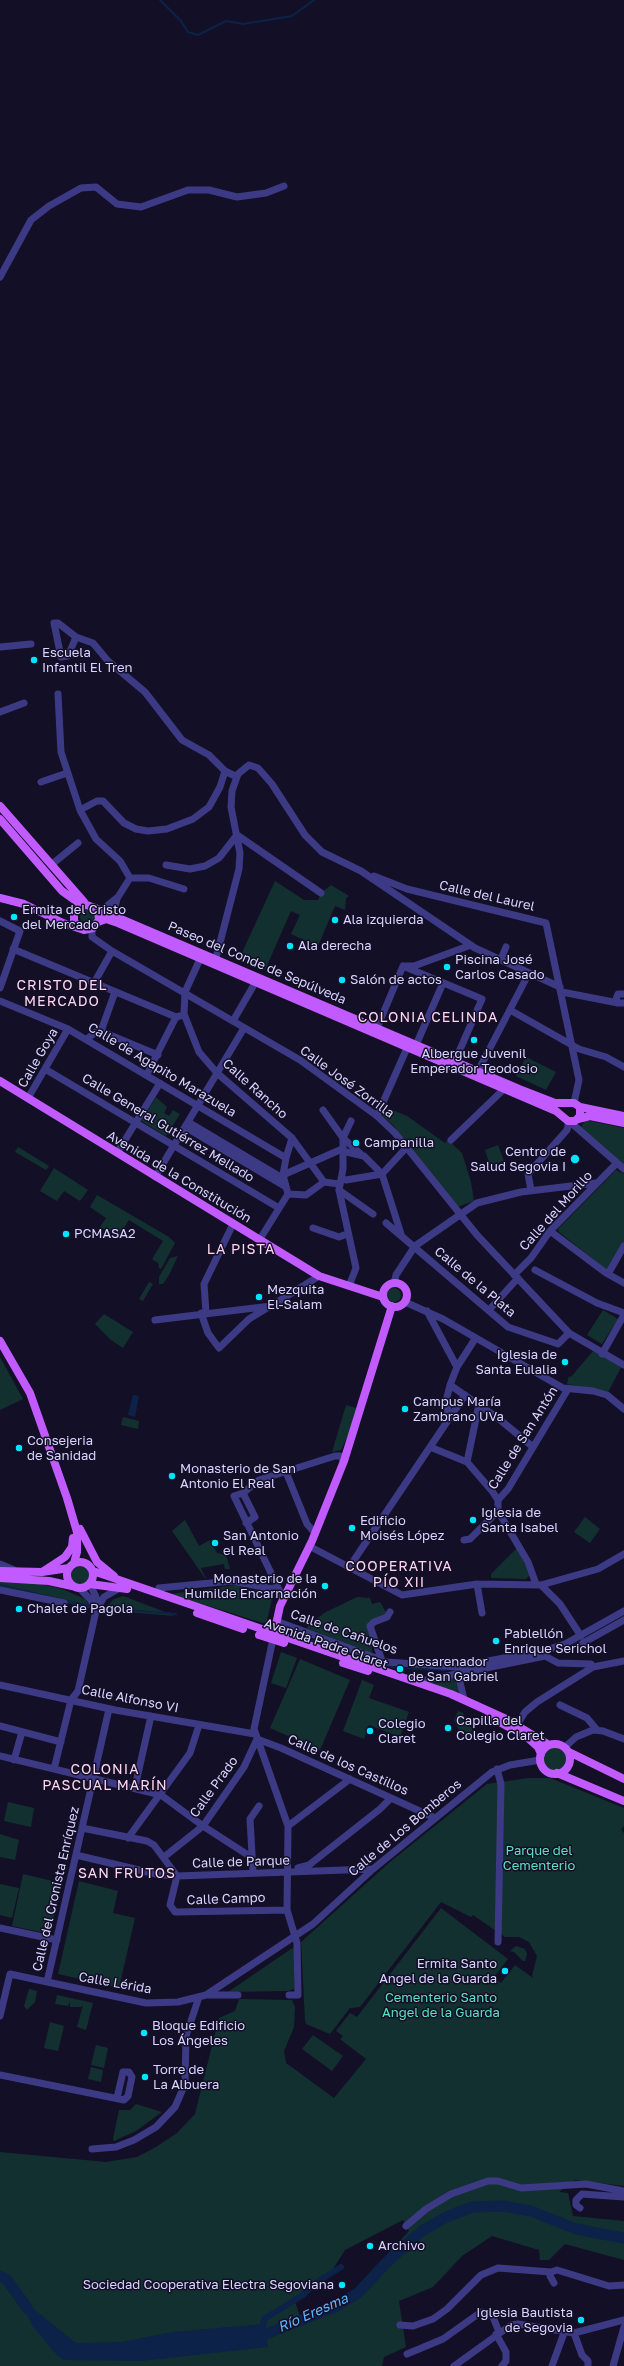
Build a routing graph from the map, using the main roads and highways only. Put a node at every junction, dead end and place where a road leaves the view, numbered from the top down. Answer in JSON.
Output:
{"nodes":[{"id":1,"x":0,"y":806,"type":"edge"},
{"id":2,"x":0,"y":819,"type":"edge"},
{"id":3,"x":0,"y":898,"type":"edge"},
{"id":4,"x":86,"y":905,"type":"junction"},
{"id":5,"x":98,"y":909,"type":"junction"},
{"id":6,"x":98,"y":922,"type":"junction"},
{"id":7,"x":79,"y":928,"type":"junction"},
{"id":8,"x":0,"y":1081,"type":"edge"},
{"id":9,"x":573,"y":1104,"type":"junction"},
{"id":10,"x":562,"y":1115,"type":"junction"},
{"id":11,"x":624,"y":1116,"type":"edge"},
{"id":12,"x":578,"y":1119,"type":"junction"},
{"id":13,"x":624,"y":1123,"type":"edge"},
{"id":14,"x":384,"y":1297,"type":"junction"},
{"id":15,"x":392,"y":1306,"type":"junction"},
{"id":16,"x":0,"y":1341,"type":"edge"},
{"id":17,"x":67,"y":1498,"type":"junction"},
{"id":18,"x":80,"y":1529,"type":"junction"},
{"id":19,"x":72,"y":1566,"type":"junction"},
{"id":20,"x":1,"y":1567,"type":"edge"},
{"id":21,"x":91,"y":1568,"type":"junction"},
{"id":22,"x":42,"y":1572,"type":"junction"},
{"id":23,"x":0,"y":1578,"type":"edge"},
{"id":24,"x":90,"y":1584,"type":"junction"},
{"id":25,"x":125,"y":1586,"type":"junction"},
{"id":26,"x":76,"y":1587,"type":"junction"},
{"id":27,"x":274,"y":1638,"type":"junction"},
{"id":28,"x":549,"y":1745,"type":"junction"},
{"id":29,"x":567,"y":1750,"type":"junction"},
{"id":30,"x":541,"y":1757,"type":"junction"},
{"id":31,"x":588,"y":1761,"type":"junction"},
{"id":32,"x":568,"y":1766,"type":"junction"},
{"id":33,"x":557,"y":1773,"type":"junction"},
{"id":34,"x":568,"y":1777,"type":"junction"},
{"id":35,"x":624,"y":1779,"type":"edge"},
{"id":36,"x":624,"y":1801,"type":"edge"}],
"edges":[{"from":1,"to":4,"type":"main road"},
{"from":2,"to":4,"type":"main road"},
{"from":3,"to":7,"type":"main road"},
{"from":4,"to":5,"type":"main road"},
{"from":4,"to":7,"type":"main road"},
{"from":5,"to":6,"type":"main road"},
{"from":5,"to":9,"type":"main road","name":"Paseo del Conde de Sepúlveda"},
{"from":6,"to":7,"type":"main road"},
{"from":6,"to":10,"type":"main road","name":"Paseo del Conde de Sepúlveda"},
{"from":8,"to":14,"type":"main road","name":"Avenida de la Constitución"},
{"from":9,"to":10,"type":"main road"},
{"from":9,"to":11,"type":"main road","name":"Paseo del Conde de Sepúlveda"},
{"from":9,"to":12,"type":"main road"},
{"from":10,"to":12,"type":"main road"},
{"from":12,"to":13,"type":"main road"},
{"from":14,"to":15,"type":"main road"},
{"from":14,"to":15,"type":"main road"},
{"from":15,"to":27,"type":"main road"},
{"from":16,"to":17,"type":"main road"},
{"from":17,"to":18,"type":"main road"},
{"from":17,"to":19,"type":"main road"},
{"from":17,"to":22,"type":"main road"},
{"from":18,"to":21,"type":"main road"},
{"from":18,"to":25,"type":"main road"},
{"from":19,"to":21,"type":"main road"},
{"from":19,"to":22,"type":"main road"},
{"from":19,"to":26,"type":"main road"},
{"from":20,"to":22,"type":"main road"},
{"from":21,"to":24,"type":"main road"},
{"from":21,"to":25,"type":"main road","name":"Avenida Padre Claret"},
{"from":23,"to":26,"type":"main road"},
{"from":24,"to":25,"type":"main road","name":"Avenida Padre Claret"},
{"from":24,"to":26,"type":"main road"},
{"from":25,"to":27,"type":"main road","name":"Avenida Padre Claret"},
{"from":27,"to":28,"type":"main road","name":"Avenida Padre Claret"},
{"from":27,"to":30,"type":"main road","name":"Avenida Padre Claret"},
{"from":28,"to":29,"type":"main road"},
{"from":28,"to":30,"type":"main road"},
{"from":29,"to":31,"type":"main road"},
{"from":29,"to":32,"type":"main road"},
{"from":30,"to":33,"type":"main road"},
{"from":31,"to":32,"type":"main road"},
{"from":31,"to":35,"type":"main road"},
{"from":32,"to":33,"type":"main road"},
{"from":32,"to":34,"type":"main road"},
{"from":33,"to":34,"type":"main road"},
{"from":34,"to":36,"type":"main road"}]}
